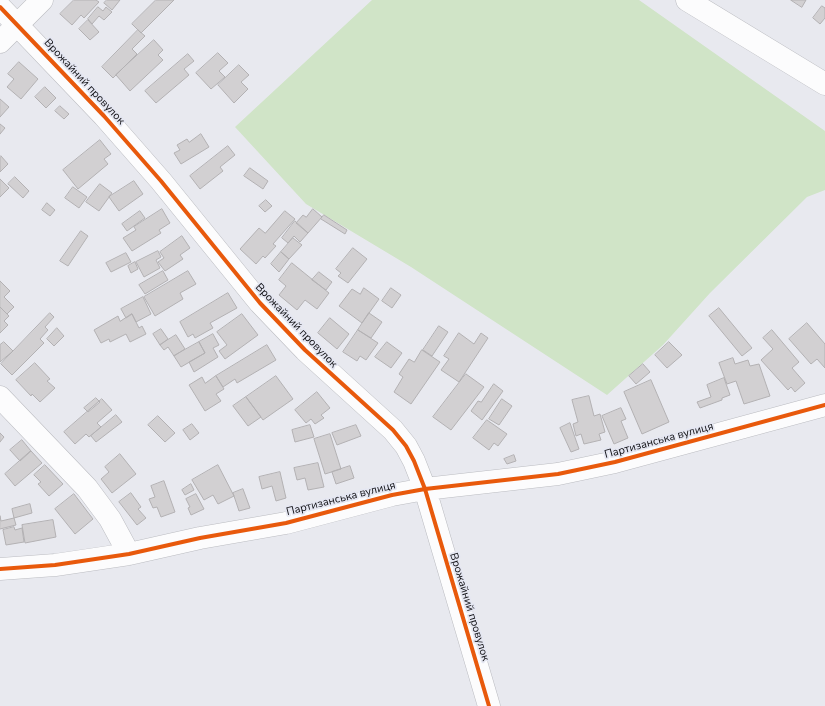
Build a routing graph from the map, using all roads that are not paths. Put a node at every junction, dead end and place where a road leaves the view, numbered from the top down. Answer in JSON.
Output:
{"nodes":[{"id":1,"x":42,"y":0,"type":"edge"},
{"id":2,"x":688,"y":0,"type":"edge"},
{"id":3,"x":0,"y":7,"type":"edge"},
{"id":4,"x":17,"y":25,"type":"junction"},
{"id":5,"x":0,"y":42,"type":"edge"},
{"id":6,"x":825,"y":84,"type":"edge"},
{"id":7,"x":0,"y":397,"type":"edge"},
{"id":8,"x":825,"y":405,"type":"edge"},
{"id":9,"x":424,"y":489,"type":"junction"},
{"id":10,"x":129,"y":554,"type":"junction"},
{"id":11,"x":0,"y":568,"type":"edge"},
{"id":12,"x":489,"y":706,"type":"edge"}],
"edges":[{"from":1,"to":4,"type":"street"},
{"from":2,"to":6,"type":"street"},
{"from":3,"to":4,"type":"street","name":"Врожайний провулок"},
{"from":4,"to":5,"type":"street"},
{"from":4,"to":9,"type":"street","name":"Врожайний провулок"},
{"from":7,"to":10,"type":"street"},
{"from":8,"to":9,"type":"street","name":"Партизанська вулиця"},
{"from":9,"to":10,"type":"street","name":"Партизанська вулиця"},
{"from":9,"to":12,"type":"street","name":"Врожайний провулок"},
{"from":10,"to":11,"type":"street","name":"Партизанська вулиця"}]}
